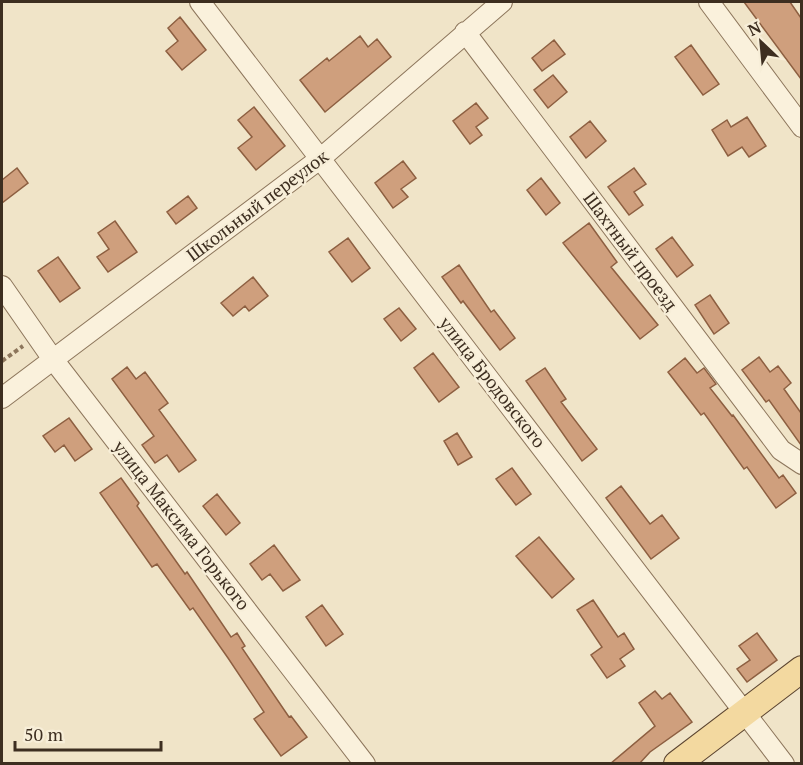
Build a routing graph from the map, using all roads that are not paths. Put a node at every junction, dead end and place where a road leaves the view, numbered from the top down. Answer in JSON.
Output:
{"nodes":[{"id":1,"x":200,"y":2,"type":"edge"},
{"id":2,"x":502,"y":2,"type":"edge"},
{"id":3,"x":709,"y":2,"type":"edge"},
{"id":4,"x":465,"y":32,"type":"junction"},
{"id":5,"x":801,"y":127,"type":"edge"},
{"id":6,"x":321,"y":159,"type":"junction"},
{"id":7,"x":2,"y":286,"type":"edge"},
{"id":8,"x":52,"y":358,"type":"junction"},
{"id":9,"x":2,"y":398,"type":"edge"},
{"id":10,"x":801,"y":464,"type":"edge"},
{"id":11,"x":801,"y":669,"type":"edge"},
{"id":12,"x":745,"y":711,"type":"junction"},
{"id":13,"x":365,"y":764,"type":"edge"},
{"id":14,"x":677,"y":764,"type":"edge"},
{"id":15,"x":784,"y":764,"type":"edge"}],
"edges":[{"from":1,"to":6,"type":"street","name":"улица Бродовского"},
{"from":2,"to":4,"type":"street","name":"Школьный переулок"},
{"from":3,"to":5,"type":"street"},
{"from":4,"to":6,"type":"street","name":"Школьный переулок"},
{"from":4,"to":10,"type":"street","name":"Шахтный проезд"},
{"from":6,"to":8,"type":"street","name":"Школьный переулок"},
{"from":6,"to":12,"type":"street","name":"улица Бродовского"},
{"from":7,"to":8,"type":"street","name":"улица Максима Горького"},
{"from":8,"to":9,"type":"street","name":"Школьный переулок"},
{"from":8,"to":13,"type":"street","name":"улица Максима Горького"},
{"from":11,"to":12,"type":"main road"},
{"from":12,"to":14,"type":"main road"},
{"from":12,"to":15,"type":"street","name":"улица Бродовского"}]}
